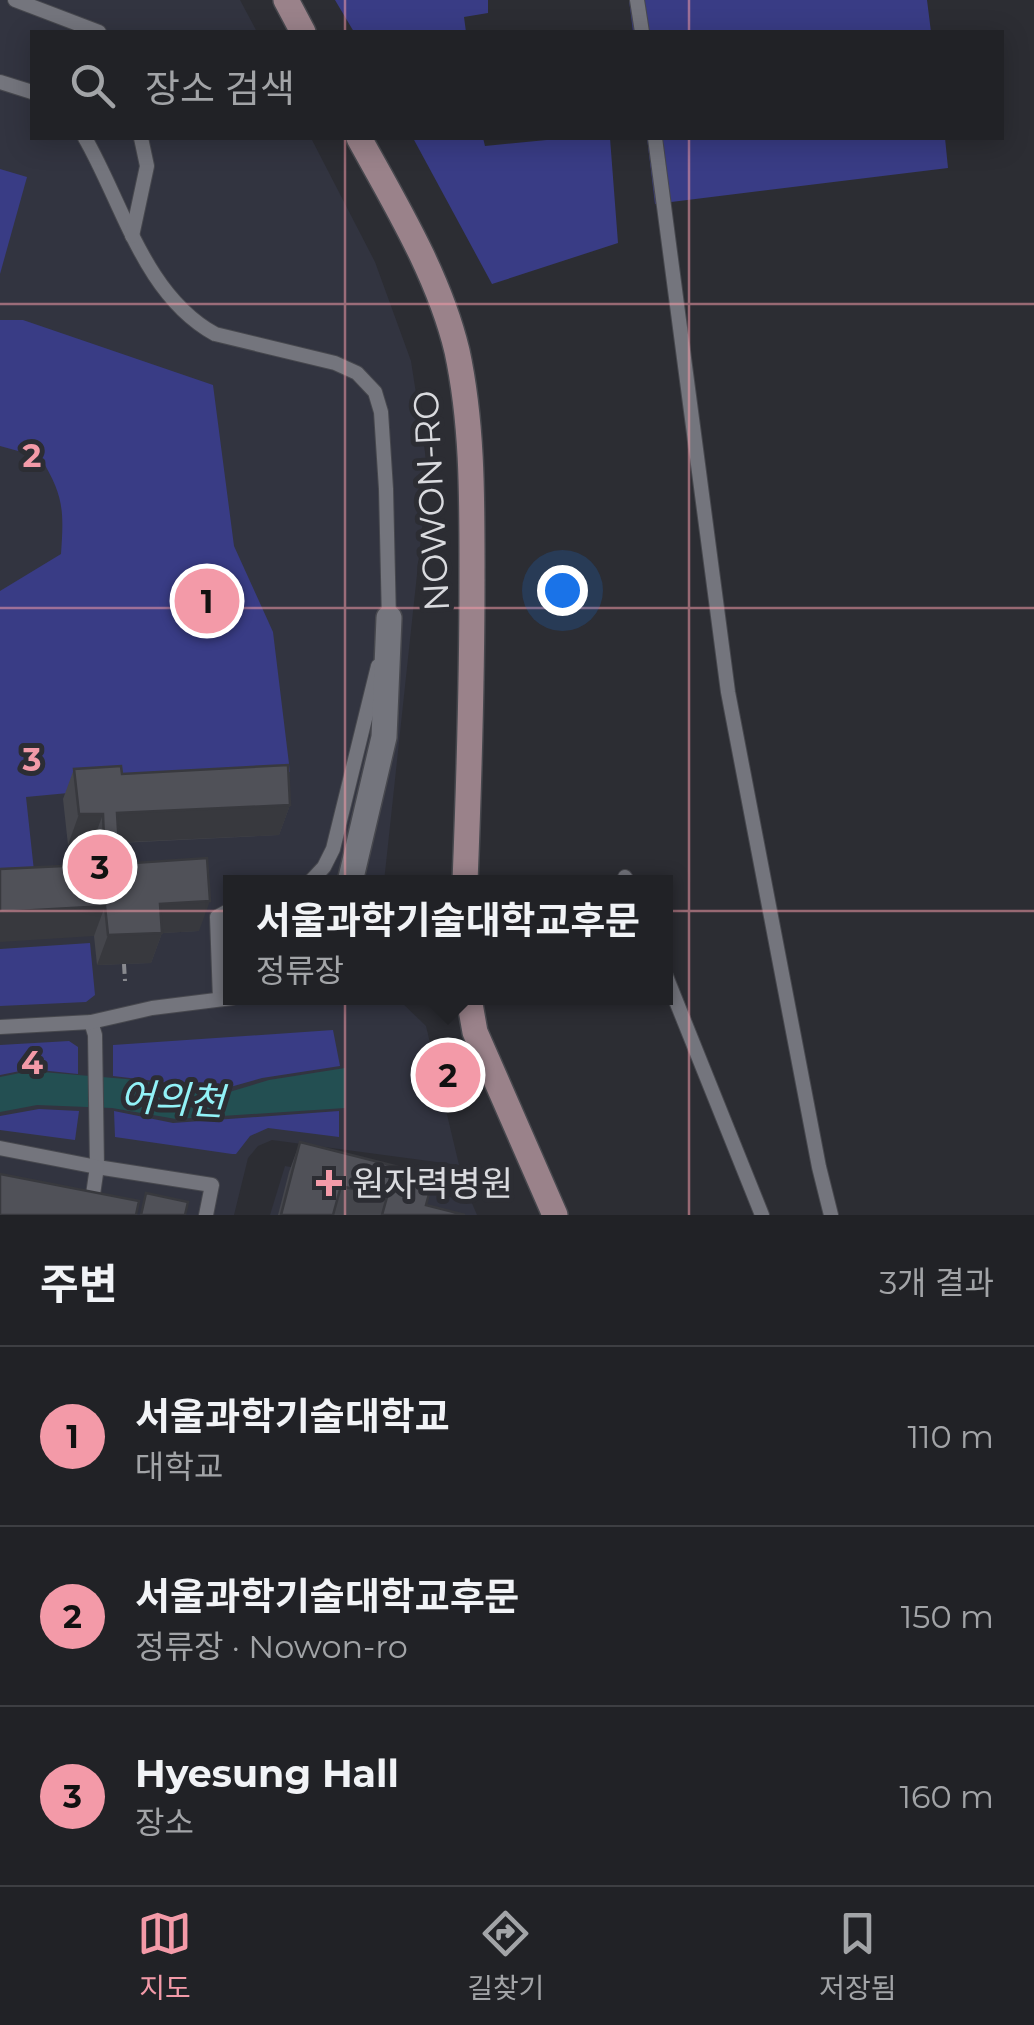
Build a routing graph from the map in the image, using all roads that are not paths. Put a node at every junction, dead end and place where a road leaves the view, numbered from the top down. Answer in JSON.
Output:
{"nodes":[{"id":1,"x":15,"y":0,"type":"edge"},
{"id":2,"x":286,"y":0,"type":"edge"},
{"id":3,"x":637,"y":0,"type":"edge"},
{"id":4,"x":94,"y":30,"type":"edge"},
{"id":5,"x":302,"y":30,"type":"edge"},
{"id":6,"x":642,"y":30,"type":"edge"},
{"id":7,"x":0,"y":82,"type":"edge"},
{"id":8,"x":30,"y":91,"type":"edge"},
{"id":9,"x":86,"y":140,"type":"edge"},
{"id":10,"x":141,"y":140,"type":"edge"},
{"id":11,"x":360,"y":140,"type":"edge"},
{"id":12,"x":655,"y":140,"type":"edge"},
{"id":13,"x":132,"y":237,"type":"junction"},
{"id":14,"x":389,"y":618,"type":"junction"},
{"id":15,"x":317,"y":875,"type":"edge"},
{"id":16,"x":352,"y":875,"type":"edge"},
{"id":17,"x":465,"y":875,"type":"edge"},
{"id":18,"x":223,"y":913,"type":"edge"},
{"id":19,"x":223,"y":971,"type":"edge"},
{"id":20,"x":673,"y":993,"type":"edge"},
{"id":21,"x":223,"y":998,"type":"edge"},
{"id":22,"x":470,"y":1005,"type":"edge"},
{"id":23,"x":0,"y":1026,"type":"edge"},
{"id":24,"x":93,"y":1028,"type":"junction"},
{"id":25,"x":0,"y":1148,"type":"edge"},
{"id":26,"x":97,"y":1167,"type":"junction"},
{"id":27,"x":90,"y":1215,"type":"edge"},
{"id":28,"x":206,"y":1215,"type":"edge"},
{"id":29,"x":555,"y":1215,"type":"edge"},
{"id":30,"x":762,"y":1215,"type":"edge"},
{"id":31,"x":832,"y":1215,"type":"edge"}],
"edges":[{"from":1,"to":4,"type":"lane"},
{"from":2,"to":5,"type":"main road"},
{"from":3,"to":6,"type":"lane"},
{"from":7,"to":8,"type":"lane"},
{"from":9,"to":13,"type":"lane"},
{"from":10,"to":13,"type":"lane"},
{"from":11,"to":17,"type":"main road","name":"NOWON-RO"},
{"from":12,"to":31,"type":"lane"},
{"from":13,"to":14,"type":"lane"},
{"from":14,"to":15,"type":"lane"},
{"from":14,"to":16,"type":"street"},
{"from":18,"to":19,"type":"lane"},
{"from":20,"to":30,"type":"lane"},
{"from":21,"to":24,"type":"lane"},
{"from":22,"to":29,"type":"main road"},
{"from":23,"to":24,"type":"lane"},
{"from":24,"to":26,"type":"lane"},
{"from":25,"to":26,"type":"lane"},
{"from":26,"to":27,"type":"lane"},
{"from":26,"to":28,"type":"lane"}]}
